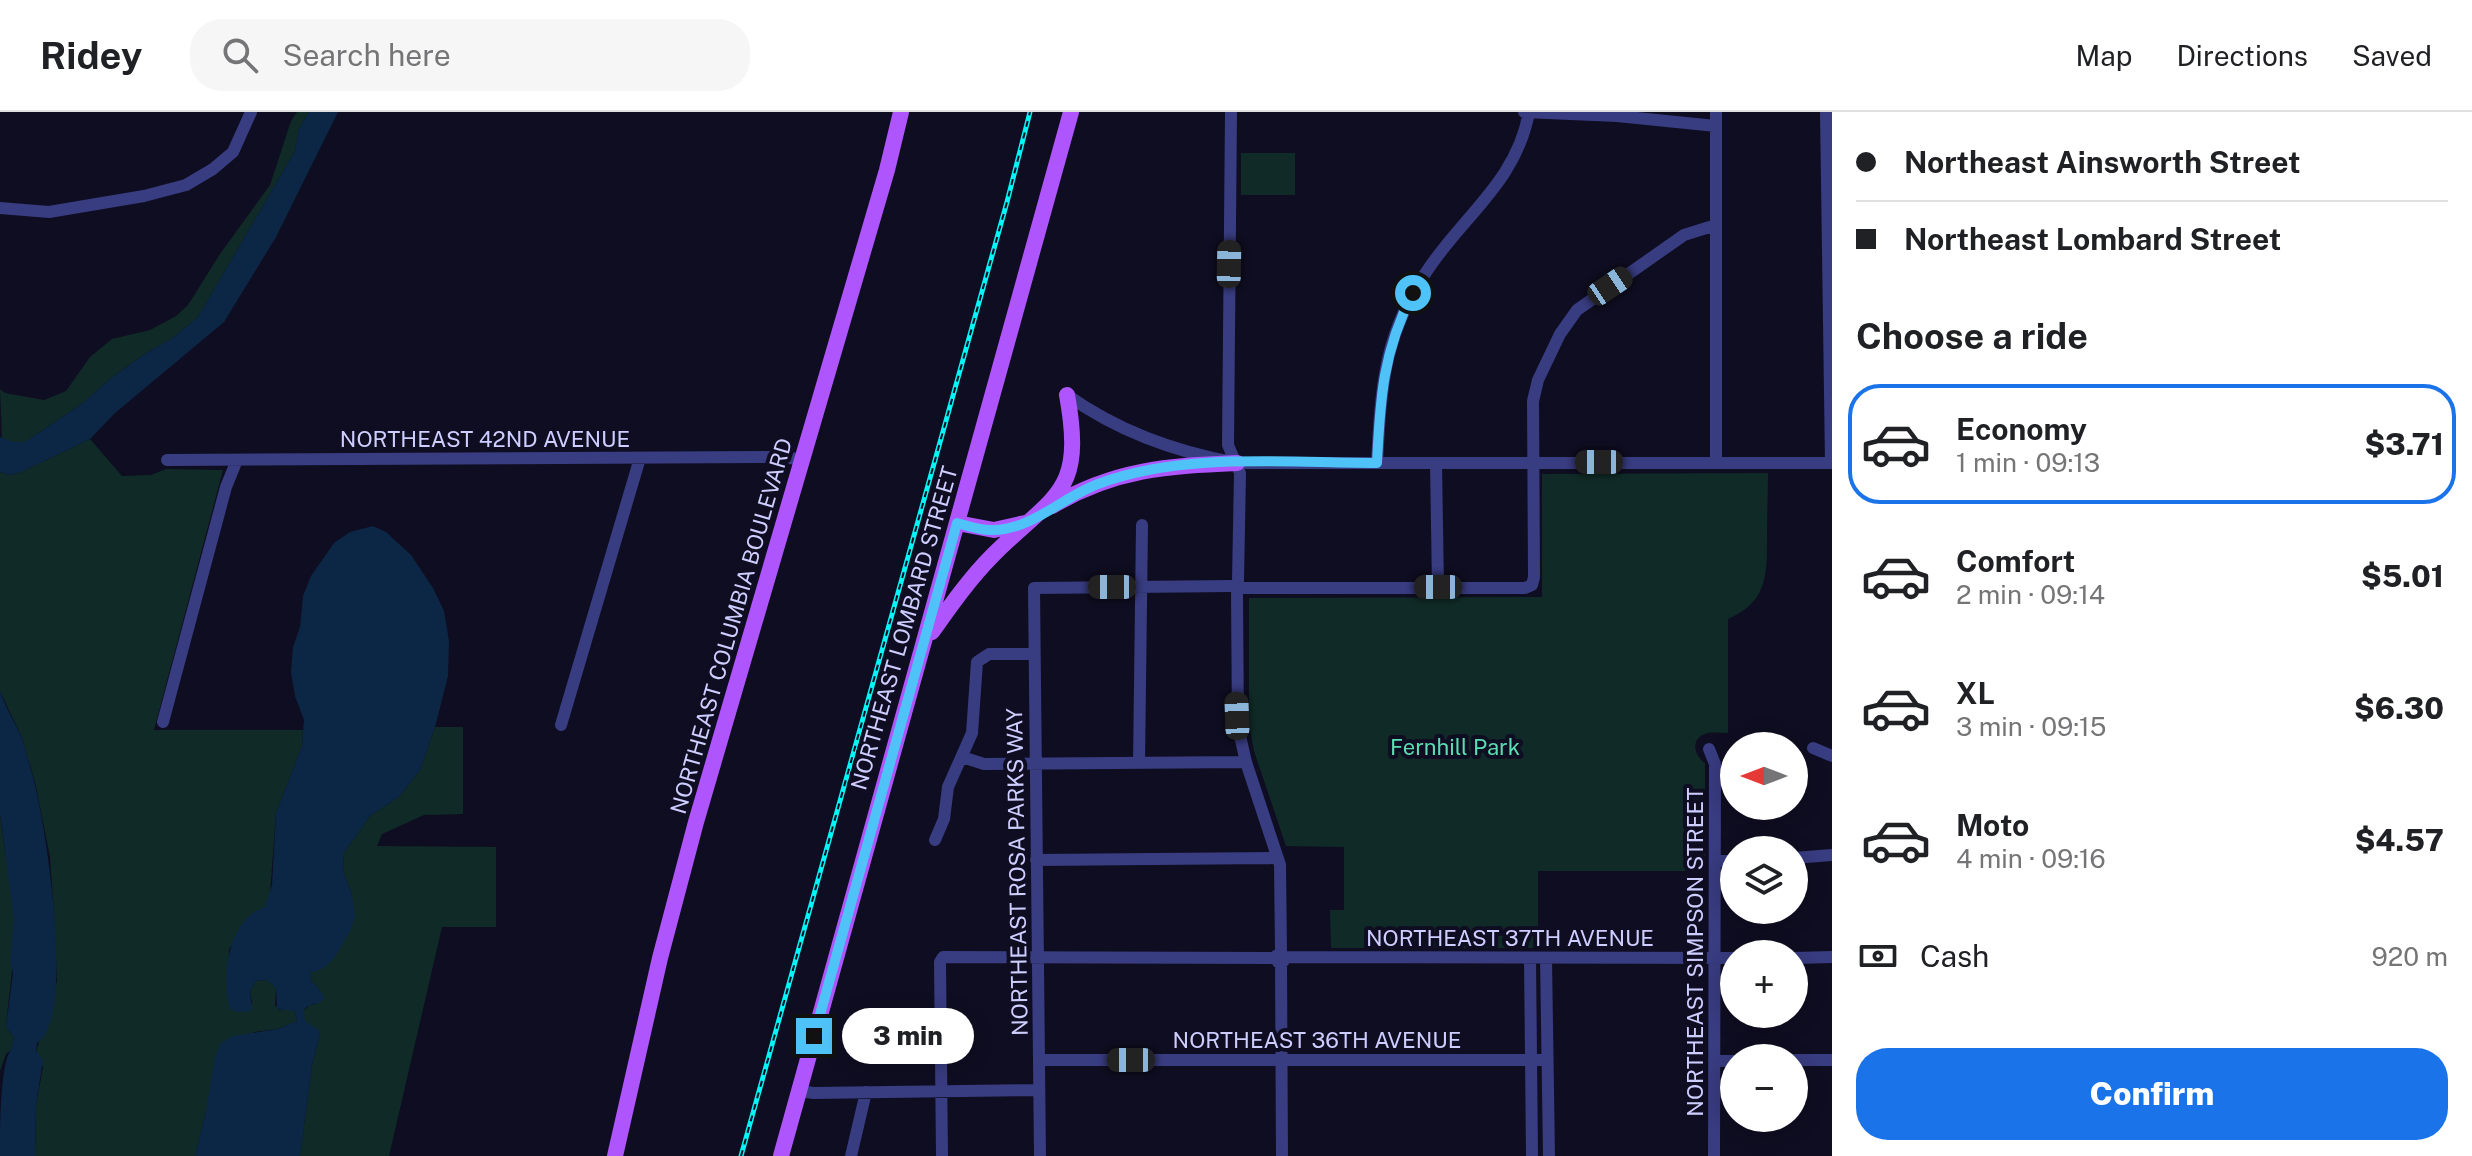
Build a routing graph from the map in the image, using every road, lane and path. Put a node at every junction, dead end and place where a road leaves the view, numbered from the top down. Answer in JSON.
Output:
{"nodes":[{"id":1,"x":251,"y":112,"type":"edge"},
{"id":2,"x":901,"y":112,"type":"edge"},
{"id":3,"x":1071,"y":112,"type":"edge"},
{"id":4,"x":1231,"y":112,"type":"edge"},
{"id":5,"x":1527,"y":112,"type":"edge"},
{"id":6,"x":1716,"y":119,"type":"edge"},
{"id":7,"x":1828,"y":120,"type":"edge"},
{"id":8,"x":0,"y":208,"type":"edge"},
{"id":9,"x":1716,"y":225,"type":"junction"},
{"id":10,"x":1067,"y":395,"type":"joint"},
{"id":11,"x":640,"y":458,"type":"junction"},
{"id":12,"x":802,"y":459,"type":"junction"},
{"id":13,"x":167,"y":460,"type":"dead end"},
{"id":14,"x":237,"y":460,"type":"junction"},
{"id":15,"x":1716,"y":461,"type":"junction"},
{"id":16,"x":1532,"y":462,"type":"junction"},
{"id":17,"x":1237,"y":463,"type":"junction"},
{"id":18,"x":1377,"y":463,"type":"junction"},
{"id":19,"x":1436,"y":463,"type":"junction"},
{"id":20,"x":1831,"y":463,"type":"edge"},
{"id":21,"x":1040,"y":513,"type":"junction"},
{"id":22,"x":957,"y":523,"type":"junction"},
{"id":23,"x":1142,"y":525,"type":"dead end"},
{"id":24,"x":1141,"y":587,"type":"junction"},
{"id":25,"x":1238,"y":587,"type":"junction"},
{"id":26,"x":1438,"y":587,"type":"junction"},
{"id":27,"x":923,"y":644,"type":"junction"},
{"id":28,"x":1034,"y":654,"type":"junction"},
{"id":29,"x":163,"y":722,"type":"dead end"},
{"id":30,"x":561,"y":725,"type":"dead end"},
{"id":31,"x":1813,"y":748,"type":"dead end"},
{"id":32,"x":1709,"y":749,"type":"dead end"},
{"id":33,"x":1832,"y":756,"type":"edge"},
{"id":34,"x":962,"y":757,"type":"junction"},
{"id":35,"x":1246,"y":762,"type":"junction"},
{"id":36,"x":1139,"y":763,"type":"junction"},
{"id":37,"x":1035,"y":764,"type":"junction"},
{"id":38,"x":935,"y":840,"type":"dead end"},
{"id":39,"x":1832,"y":855,"type":"edge"},
{"id":40,"x":1808,"y":857,"type":"edge"},
{"id":41,"x":1278,"y":858,"type":"junction"},
{"id":42,"x":1036,"y":860,"type":"junction"},
{"id":43,"x":1716,"y":861,"type":"junction"},
{"id":44,"x":1720,"y":861,"type":"edge"},
{"id":45,"x":1038,"y":957,"type":"junction"},
{"id":46,"x":1281,"y":957,"type":"junction"},
{"id":47,"x":1832,"y":957,"type":"edge"},
{"id":48,"x":1530,"y":958,"type":"junction"},
{"id":49,"x":1546,"y":958,"type":"junction"},
{"id":50,"x":1714,"y":958,"type":"junction"},
{"id":51,"x":1720,"y":958,"type":"edge"},
{"id":52,"x":1808,"y":958,"type":"edge"},
{"id":53,"x":1039,"y":1060,"type":"junction"},
{"id":54,"x":1281,"y":1060,"type":"junction"},
{"id":55,"x":1531,"y":1060,"type":"junction"},
{"id":56,"x":1547,"y":1060,"type":"junction"},
{"id":57,"x":1808,"y":1060,"type":"edge"},
{"id":58,"x":1832,"y":1060,"type":"edge"},
{"id":59,"x":1714,"y":1061,"type":"junction"},
{"id":60,"x":1720,"y":1061,"type":"edge"},
{"id":61,"x":1039,"y":1090,"type":"junction"},
{"id":62,"x":798,"y":1091,"type":"junction"},
{"id":63,"x":942,"y":1091,"type":"junction"},
{"id":64,"x":866,"y":1092,"type":"junction"},
{"id":65,"x":615,"y":1156,"type":"edge"},
{"id":66,"x":781,"y":1156,"type":"edge"},
{"id":67,"x":851,"y":1156,"type":"edge"},
{"id":68,"x":942,"y":1156,"type":"edge"},
{"id":69,"x":1040,"y":1156,"type":"edge"},
{"id":70,"x":1282,"y":1156,"type":"edge"},
{"id":71,"x":1532,"y":1156,"type":"edge"},
{"id":72,"x":1549,"y":1156,"type":"edge"},
{"id":73,"x":1714,"y":1156,"type":"edge"}],
"edges":[{"from":1,"to":8,"type":"street"},
{"from":2,"to":12,"type":"main road","name":"NORTHEAST COLUMBIA BOULEVARD"},
{"from":3,"to":22,"type":"main road","name":"NORTHEAST LOMBARD STREET"},
{"from":4,"to":17,"type":"street"},
{"from":5,"to":6,"type":"street"},
{"from":5,"to":18,"type":"street"},
{"from":6,"to":9,"type":"street"},
{"from":7,"to":20,"type":"street"},
{"from":9,"to":15,"type":"street"},
{"from":9,"to":16,"type":"street"},
{"from":10,"to":17,"type":"street"},
{"from":10,"to":21,"type":"main road"},
{"from":11,"to":12,"type":"street","name":"NORTHEAST 42ND AVENUE"},
{"from":11,"to":14,"type":"street","name":"NORTHEAST 42ND AVENUE"},
{"from":11,"to":30,"type":"street"},
{"from":12,"to":65,"type":"main road","name":"NORTHEAST COLUMBIA BOULEVARD"},
{"from":13,"to":14,"type":"street","name":"NORTHEAST 42ND AVENUE"},
{"from":14,"to":29,"type":"street"},
{"from":15,"to":16,"type":"street"},
{"from":15,"to":20,"type":"street"},
{"from":16,"to":19,"type":"street"},
{"from":16,"to":26,"type":"street"},
{"from":17,"to":18,"type":"street"},
{"from":17,"to":21,"type":"main road"},
{"from":17,"to":25,"type":"street"},
{"from":18,"to":19,"type":"street"},
{"from":19,"to":26,"type":"street"},
{"from":21,"to":22,"type":"main road"},
{"from":21,"to":27,"type":"main road"},
{"from":22,"to":27,"type":"main road","name":"NORTHEAST LOMBARD STREET"},
{"from":23,"to":24,"type":"street"},
{"from":24,"to":25,"type":"street"},
{"from":24,"to":28,"type":"street","name":"NORTHEAST ROSA PARKS WAY"},
{"from":24,"to":36,"type":"street"},
{"from":25,"to":26,"type":"street"},
{"from":25,"to":35,"type":"street"},
{"from":27,"to":62,"type":"main road","name":"NORTHEAST LOMBARD STREET"},
{"from":28,"to":34,"type":"street"},
{"from":28,"to":37,"type":"street","name":"NORTHEAST ROSA PARKS WAY"},
{"from":31,"to":33,"type":"street"},
{"from":32,"to":43,"type":"street","name":"NORTHEAST SIMPSON STREET"},
{"from":34,"to":37,"type":"street"},
{"from":34,"to":38,"type":"street"},
{"from":35,"to":36,"type":"street"},
{"from":35,"to":41,"type":"street"},
{"from":36,"to":37,"type":"street"},
{"from":37,"to":42,"type":"street","name":"NORTHEAST ROSA PARKS WAY"},
{"from":39,"to":40,"type":"street"},
{"from":41,"to":42,"type":"street"},
{"from":41,"to":46,"type":"street"},
{"from":42,"to":45,"type":"street","name":"NORTHEAST ROSA PARKS WAY"},
{"from":43,"to":44,"type":"street"},
{"from":43,"to":50,"type":"street","name":"NORTHEAST SIMPSON STREET"},
{"from":45,"to":46,"type":"street","name":"NORTHEAST 37TH AVENUE"},
{"from":45,"to":53,"type":"street","name":"NORTHEAST ROSA PARKS WAY"},
{"from":45,"to":63,"type":"street","name":"NORTHEAST 37TH AVENUE"},
{"from":46,"to":48,"type":"street","name":"NORTHEAST 37TH AVENUE"},
{"from":46,"to":54,"type":"street"},
{"from":47,"to":52,"type":"street"},
{"from":48,"to":49,"type":"street","name":"NORTHEAST 37TH AVENUE"},
{"from":48,"to":55,"type":"street"},
{"from":49,"to":50,"type":"street","name":"NORTHEAST 37TH AVENUE"},
{"from":49,"to":56,"type":"street"},
{"from":50,"to":51,"type":"street","name":"NORTHEAST 37TH AVENUE"},
{"from":50,"to":59,"type":"street","name":"NORTHEAST SIMPSON STREET"},
{"from":53,"to":54,"type":"street","name":"NORTHEAST 36TH AVENUE"},
{"from":53,"to":61,"type":"street","name":"NORTHEAST ROSA PARKS WAY"},
{"from":54,"to":55,"type":"street","name":"NORTHEAST 36TH AVENUE"},
{"from":54,"to":70,"type":"street"},
{"from":55,"to":56,"type":"street","name":"NORTHEAST 36TH AVENUE"},
{"from":55,"to":71,"type":"street"},
{"from":56,"to":72,"type":"street"},
{"from":57,"to":58,"type":"street"},
{"from":59,"to":60,"type":"street"},
{"from":59,"to":73,"type":"street","name":"NORTHEAST SIMPSON STREET"},
{"from":61,"to":63,"type":"street"},
{"from":61,"to":69,"type":"street","name":"NORTHEAST ROSA PARKS WAY"},
{"from":62,"to":64,"type":"street"},
{"from":62,"to":66,"type":"main road","name":"NORTHEAST LOMBARD STREET"},
{"from":63,"to":64,"type":"street"},
{"from":63,"to":68,"type":"street"},
{"from":64,"to":67,"type":"street"}]}
